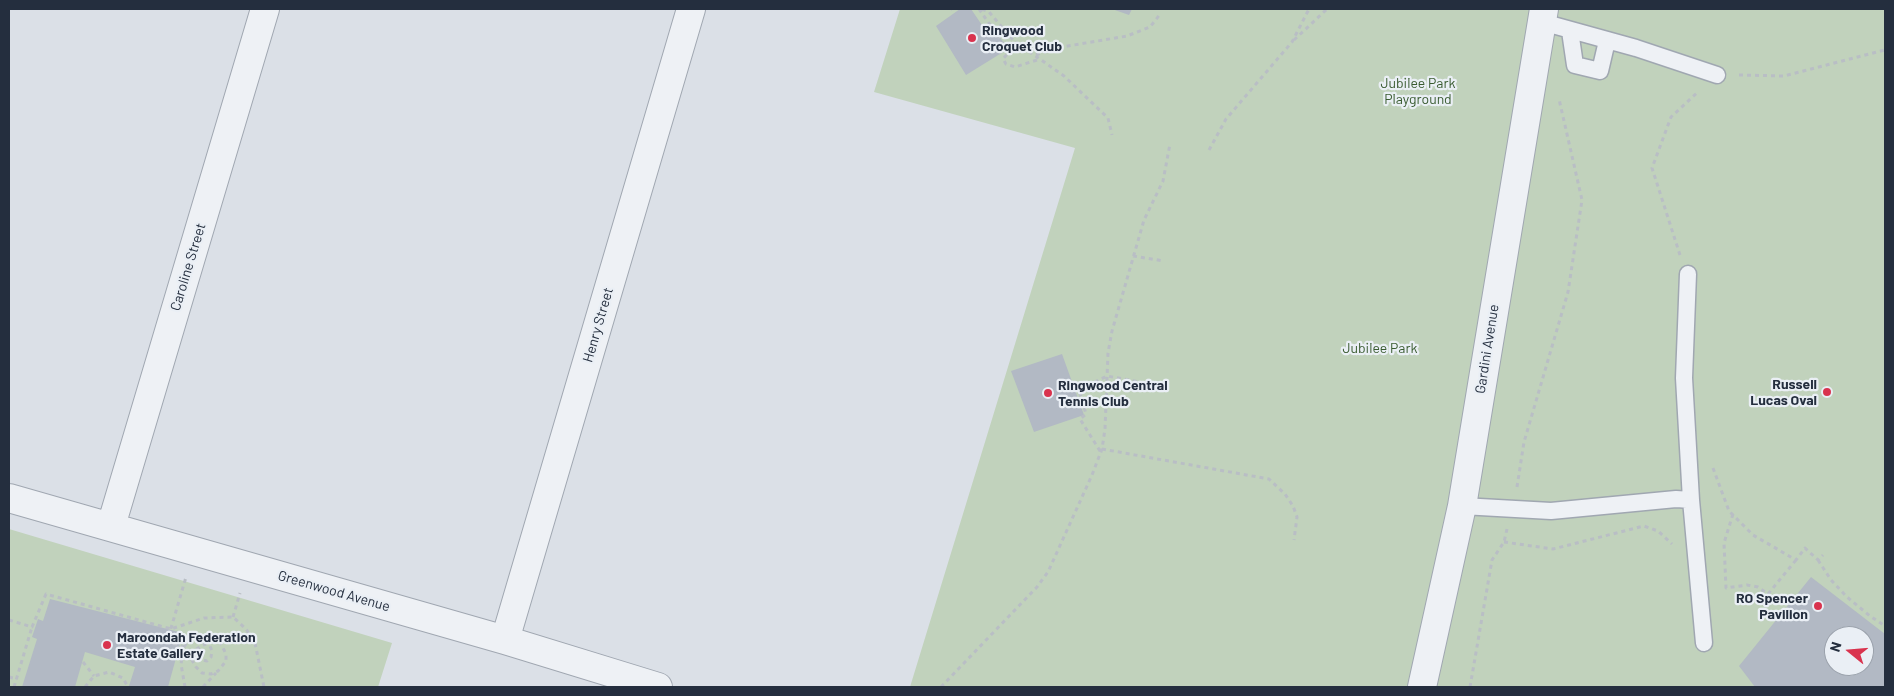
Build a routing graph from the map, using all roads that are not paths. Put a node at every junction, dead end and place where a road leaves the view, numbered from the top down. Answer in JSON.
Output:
{"nodes":[{"id":1,"x":265,"y":9,"type":"edge"},
{"id":2,"x":691,"y":9,"type":"edge"},
{"id":3,"x":1543,"y":16,"type":"edge"},
{"id":4,"x":1570,"y":32,"type":"junction"},
{"id":5,"x":1607,"y":41,"type":"junction"},
{"id":6,"x":1717,"y":75,"type":"road end"},
{"id":7,"x":1688,"y":274,"type":"road end"},
{"id":8,"x":9,"y":498,"type":"edge"},
{"id":9,"x":1691,"y":500,"type":"junction"},
{"id":10,"x":1462,"y":506,"type":"junction"},
{"id":11,"x":111,"y":526,"type":"junction"},
{"id":12,"x":505,"y":640,"type":"junction"},
{"id":13,"x":1704,"y":643,"type":"dead end"},
{"id":14,"x":657,"y":687,"type":"edge"},
{"id":15,"x":1422,"y":687,"type":"edge"}],
"edges":[{"from":1,"to":11,"type":"street","name":"Caroline Street"},
{"from":2,"to":12,"type":"street","name":"Henry Street"},
{"from":3,"to":4,"type":"lane"},
{"from":3,"to":10,"type":"street","name":"Gardini Avenue"},
{"from":4,"to":5,"type":"lane"},
{"from":4,"to":5,"type":"lane"},
{"from":5,"to":6,"type":"lane"},
{"from":7,"to":9,"type":"lane"},
{"from":8,"to":11,"type":"street","name":"Greenwood Avenue"},
{"from":9,"to":10,"type":"lane"},
{"from":9,"to":13,"type":"lane"},
{"from":10,"to":15,"type":"street","name":"Gardini Avenue"},
{"from":11,"to":12,"type":"street","name":"Greenwood Avenue"},
{"from":12,"to":14,"type":"street","name":"Greenwood Avenue"}]}
